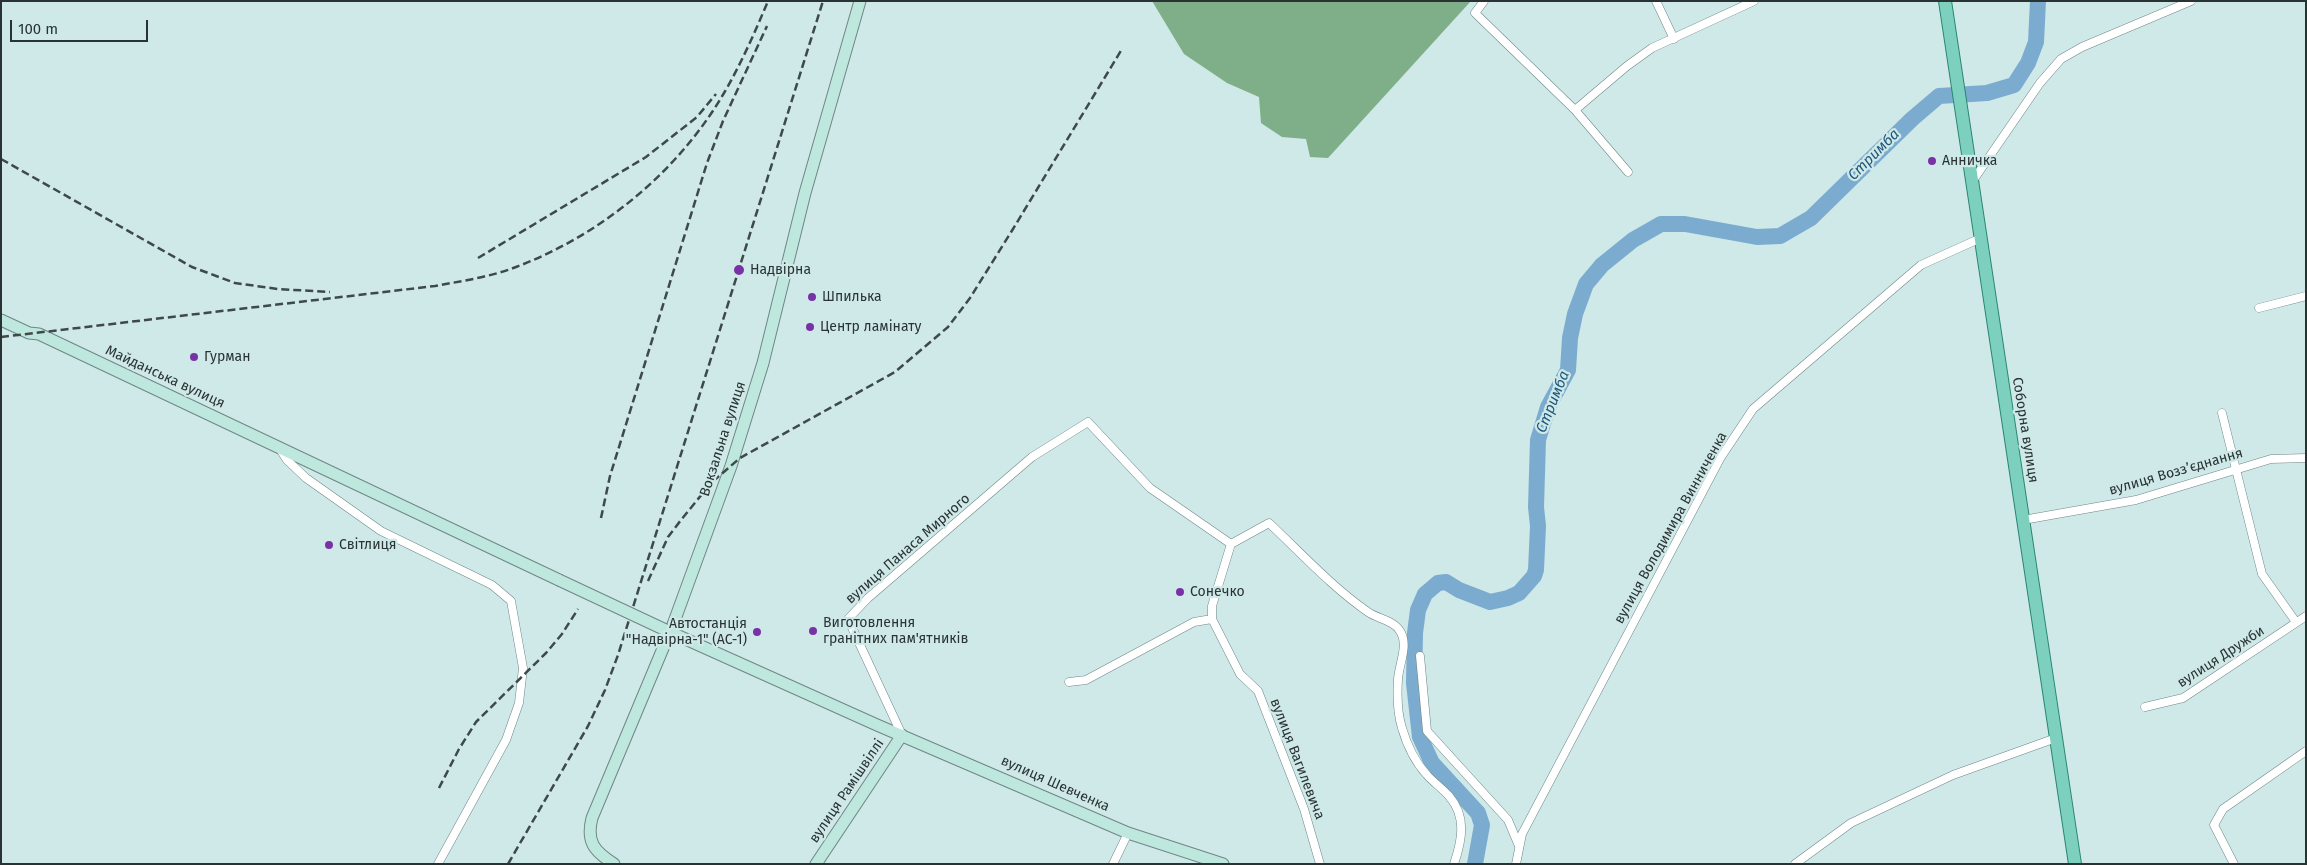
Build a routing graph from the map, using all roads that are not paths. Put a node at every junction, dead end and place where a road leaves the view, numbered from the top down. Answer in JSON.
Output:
{"nodes":[{"id":1,"x":860,"y":1,"type":"edge"},
{"id":2,"x":1484,"y":1,"type":"edge"},
{"id":3,"x":1656,"y":1,"type":"edge"},
{"id":4,"x":1754,"y":1,"type":"edge"},
{"id":5,"x":1946,"y":1,"type":"edge"},
{"id":6,"x":2192,"y":1,"type":"edge"},
{"id":7,"x":1674,"y":39,"type":"junction"},
{"id":8,"x":1575,"y":110,"type":"junction"},
{"id":9,"x":1628,"y":172,"type":"dead end"},
{"id":10,"x":1972,"y":182,"type":"junction"},
{"id":11,"x":1981,"y":238,"type":"junction"},
{"id":12,"x":2306,"y":296,"type":"edge"},
{"id":13,"x":2259,"y":308,"type":"dead end"},
{"id":14,"x":1,"y":320,"type":"edge"},
{"id":15,"x":2222,"y":413,"type":"dead end"},
{"id":16,"x":278,"y":446,"type":"junction"},
{"id":17,"x":2306,"y":458,"type":"edge"},
{"id":18,"x":2236,"y":468,"type":"junction"},
{"id":19,"x":2023,"y":520,"type":"junction"},
{"id":20,"x":1231,"y":544,"type":"junction"},
{"id":21,"x":2306,"y":616,"type":"edge"},
{"id":22,"x":1212,"y":619,"type":"junction"},
{"id":23,"x":2296,"y":622,"type":"junction"},
{"id":24,"x":1420,"y":656,"type":"dead end"},
{"id":25,"x":1069,"y":682,"type":"dead end"},
{"id":26,"x":2145,"y":707,"type":"dead end"},
{"id":27,"x":877,"y":725,"type":"joint"},
{"id":28,"x":902,"y":735,"type":"junction"},
{"id":29,"x":2056,"y":738,"type":"junction"},
{"id":30,"x":2306,"y":750,"type":"edge"},
{"id":31,"x":1128,"y":833,"type":"junction"},
{"id":32,"x":1519,"y":846,"type":"junction"},
{"id":33,"x":438,"y":864,"type":"edge"},
{"id":34,"x":614,"y":864,"type":"edge"},
{"id":35,"x":816,"y":864,"type":"edge"},
{"id":36,"x":1113,"y":864,"type":"edge"},
{"id":37,"x":1223,"y":864,"type":"edge"},
{"id":38,"x":1320,"y":864,"type":"edge"},
{"id":39,"x":1454,"y":864,"type":"edge"},
{"id":40,"x":1516,"y":864,"type":"edge"},
{"id":41,"x":1795,"y":864,"type":"edge"},
{"id":42,"x":2076,"y":864,"type":"edge"},
{"id":43,"x":2234,"y":864,"type":"edge"}],
"edges":[{"from":1,"to":34,"type":"street","name":"Вокзальна вулиця"},
{"from":2,"to":8,"type":"street"},
{"from":3,"to":7,"type":"street"},
{"from":4,"to":7,"type":"street"},
{"from":5,"to":10,"type":"main road","name":"Соборна вулиця"},
{"from":6,"to":10,"type":"street"},
{"from":7,"to":8,"type":"street"},
{"from":8,"to":9,"type":"street"},
{"from":10,"to":11,"type":"main road","name":"Соборна вулиця"},
{"from":11,"to":19,"type":"main road","name":"Соборна вулиця"},
{"from":11,"to":32,"type":"street","name":"вулиця Володимира Винниченка"},
{"from":12,"to":13,"type":"street"},
{"from":14,"to":16,"type":"street","name":"Майданська вулиця"},
{"from":15,"to":18,"type":"street"},
{"from":16,"to":27,"type":"street","name":"Майданська вулиця","bridge":true},
{"from":16,"to":33,"type":"street"},
{"from":17,"to":18,"type":"street","name":"вулиця Воззʼєднання"},
{"from":18,"to":19,"type":"street","name":"вулиця Воззʼєднання"},
{"from":18,"to":23,"type":"street"},
{"from":19,"to":29,"type":"main road","name":"Соборна вулиця"},
{"from":20,"to":22,"type":"street"},
{"from":20,"to":28,"type":"street","name":"вулиця Панаса Мирного"},
{"from":20,"to":39,"type":"street"},
{"from":21,"to":23,"type":"street","name":"вулиця Дружби"},
{"from":22,"to":25,"type":"street"},
{"from":22,"to":38,"type":"street","name":"вулиця Вагилевича"},
{"from":23,"to":26,"type":"street","name":"вулиця Дружби"},
{"from":24,"to":32,"type":"street"},
{"from":27,"to":28,"type":"street","name":"вулиця Шевченка"},
{"from":28,"to":31,"type":"street","name":"вулиця Шевченка"},
{"from":28,"to":35,"type":"street","name":"вулиця Рамішвіллі"},
{"from":29,"to":41,"type":"street"},
{"from":29,"to":42,"type":"main road","name":"Соборна вулиця"},
{"from":30,"to":43,"type":"street"},
{"from":31,"to":36,"type":"street"},
{"from":31,"to":37,"type":"street","name":"вулиця Шевченка"},
{"from":32,"to":40,"type":"street","name":"вулиця Володимира Винниченка"}]}
